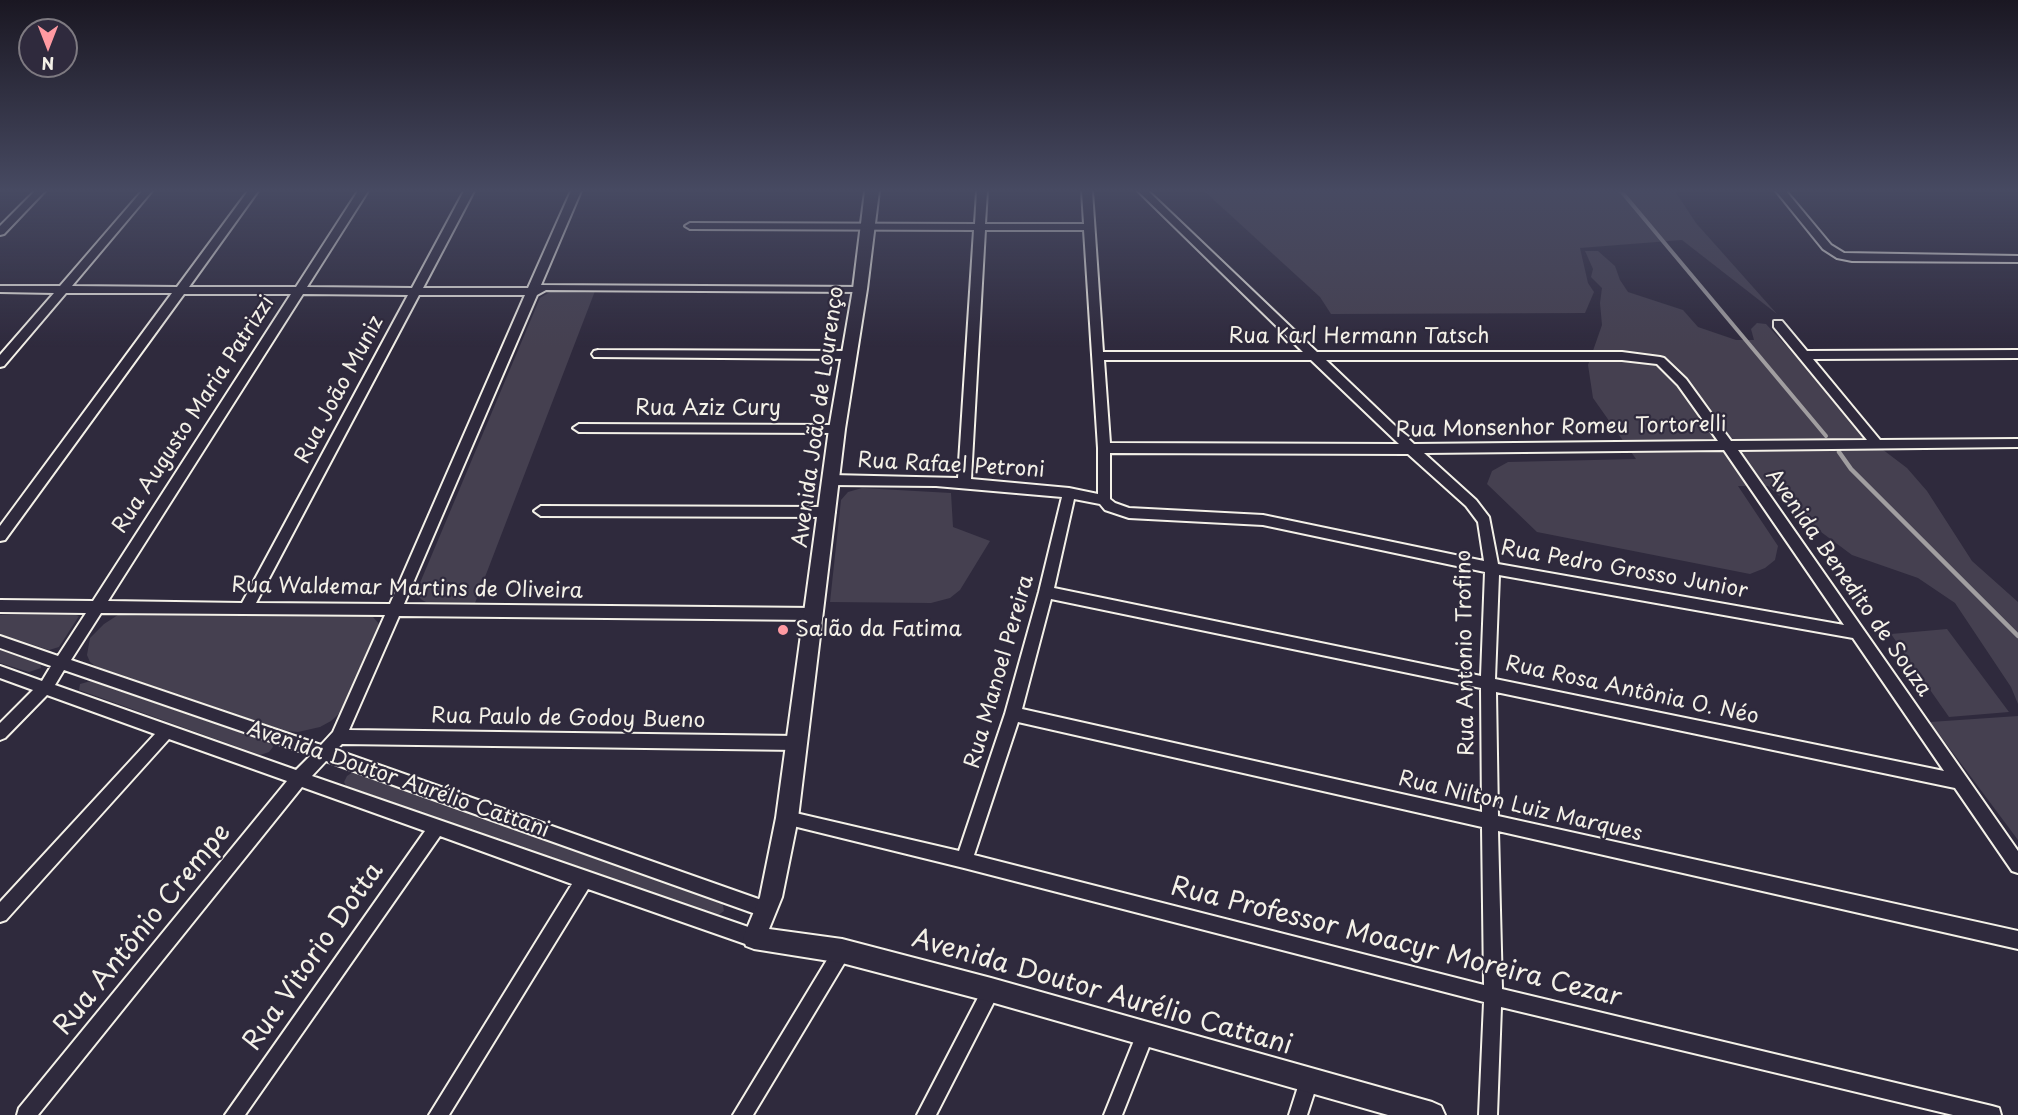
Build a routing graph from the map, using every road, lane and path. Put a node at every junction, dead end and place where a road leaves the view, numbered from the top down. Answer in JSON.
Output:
{"nodes":[{"id":1,"x":102,"y":243,"type":"edge"},
{"id":2,"x":215,"y":243,"type":"edge"},
{"id":3,"x":330,"y":243,"type":"edge"},
{"id":4,"x":441,"y":243,"type":"edge"},
{"id":5,"x":554,"y":243,"type":"edge"},
{"id":6,"x":866,"y":243,"type":"edge"},
{"id":7,"x":981,"y":243,"type":"edge"},
{"id":8,"x":1089,"y":243,"type":"edge"},
{"id":9,"x":1197,"y":243,"type":"edge"},
{"id":10,"x":1824,"y":243,"type":"edge"},
{"id":11,"x":2018,"y":259,"type":"edge"},
{"id":12,"x":860,"y":289,"type":"junction"},
{"id":13,"x":0,"y":290,"type":"edge"},
{"id":14,"x":61,"y":290,"type":"junction"},
{"id":15,"x":180,"y":291,"type":"junction"},
{"id":16,"x":299,"y":291,"type":"junction"},
{"id":17,"x":416,"y":291,"type":"junction"},
{"id":18,"x":533,"y":292,"type":"junction"},
{"id":19,"x":1778,"y":324,"type":"dead end"},
{"id":20,"x":598,"y":354,"type":"dead end"},
{"id":21,"x":2018,"y":354,"type":"edge"},
{"id":22,"x":850,"y":355,"type":"junction"},
{"id":23,"x":1806,"y":355,"type":"junction"},
{"id":24,"x":1097,"y":356,"type":"junction"},
{"id":25,"x":1622,"y":356,"type":"joint"},
{"id":26,"x":1316,"y":357,"type":"junction"},
{"id":27,"x":0,"y":363,"type":"edge"},
{"id":28,"x":579,"y":428,"type":"dead end"},
{"id":29,"x":837,"y":429,"type":"junction"},
{"id":30,"x":1876,"y":443,"type":"junction"},
{"id":31,"x":2018,"y":443,"type":"edge"},
{"id":32,"x":1728,"y":446,"type":"junction"},
{"id":33,"x":1104,"y":448,"type":"junction"},
{"id":34,"x":1411,"y":449,"type":"junction"},
{"id":35,"x":832,"y":480,"type":"junction"},
{"id":36,"x":964,"y":485,"type":"junction"},
{"id":37,"x":1069,"y":493,"type":"junction"},
{"id":38,"x":1104,"y":500,"type":"junction"},
{"id":39,"x":541,"y":511,"type":"dead end"},
{"id":40,"x":828,"y":512,"type":"junction"},
{"id":41,"x":0,"y":536,"type":"edge"},
{"id":42,"x":1492,"y":568,"type":"junction"},
{"id":43,"x":1046,"y":592,"type":"junction"},
{"id":44,"x":0,"y":606,"type":"edge"},
{"id":45,"x":96,"y":608,"type":"junction"},
{"id":46,"x":246,"y":608,"type":"junction"},
{"id":47,"x":393,"y":610,"type":"junction"},
{"id":48,"x":814,"y":614,"type":"junction"},
{"id":49,"x":1856,"y":633,"type":"junction"},
{"id":50,"x":0,"y":642,"type":"edge"},
{"id":51,"x":61,"y":663,"type":"junction"},
{"id":52,"x":0,"y":672,"type":"edge"},
{"id":53,"x":1488,"y":683,"type":"junction"},
{"id":54,"x":45,"y":688,"type":"junction"},
{"id":55,"x":1013,"y":714,"type":"junction"},
{"id":56,"x":167,"y":731,"type":"junction"},
{"id":57,"x":0,"y":733,"type":"edge"},
{"id":58,"x":339,"y":737,"type":"junction"},
{"id":59,"x":797,"y":743,"type":"junction"},
{"id":60,"x":324,"y":753,"type":"junction"},
{"id":61,"x":299,"y":778,"type":"junction"},
{"id":62,"x":1962,"y":782,"type":"junction"},
{"id":63,"x":787,"y":818,"type":"junction"},
{"id":64,"x":1491,"y":822,"type":"junction"},
{"id":65,"x":436,"y":828,"type":"junction"},
{"id":66,"x":964,"y":860,"type":"junction"},
{"id":67,"x":2018,"y":865,"type":"edge"},
{"id":68,"x":584,"y":880,"type":"junction"},
{"id":69,"x":767,"y":910,"type":"junction"},
{"id":70,"x":0,"y":914,"type":"edge"},
{"id":71,"x":754,"y":938,"type":"junction"},
{"id":72,"x":2018,"y":940,"type":"edge"},
{"id":73,"x":842,"y":951,"type":"junction"},
{"id":74,"x":991,"y":990,"type":"junction"},
{"id":75,"x":1493,"y":996,"type":"junction"},
{"id":76,"x":1145,"y":1034,"type":"junction"},
{"id":77,"x":1309,"y":1081,"type":"junction"},
{"id":78,"x":26,"y":1115,"type":"edge"},
{"id":79,"x":234,"y":1115,"type":"edge"},
{"id":80,"x":438,"y":1115,"type":"edge"},
{"id":81,"x":742,"y":1115,"type":"edge"},
{"id":82,"x":926,"y":1115,"type":"edge"},
{"id":83,"x":1113,"y":1115,"type":"edge"},
{"id":84,"x":1298,"y":1115,"type":"edge"},
{"id":85,"x":1432,"y":1115,"type":"edge"},
{"id":86,"x":1488,"y":1115,"type":"edge"},
{"id":87,"x":1992,"y":1115,"type":"edge"}],
"edges":[{"from":1,"to":14,"type":"street"},
{"from":2,"to":15,"type":"street"},
{"from":3,"to":16,"type":"street","name":"Rua Augusto Maria Patrizzi"},
{"from":4,"to":17,"type":"street","name":"Rua João Muniz"},
{"from":5,"to":18,"type":"street"},
{"from":6,"to":12,"type":"street","name":"Avenida João de Lourenço"},
{"from":7,"to":36,"type":"street"},
{"from":8,"to":24,"type":"street"},
{"from":9,"to":26,"type":"street","name":"Rua Antonio Trofino"},
{"from":10,"to":11,"type":"street"},
{"from":12,"to":18,"type":"street"},
{"from":12,"to":22,"type":"street","name":"Avenida João de Lourenço"},
{"from":13,"to":14,"type":"street"},
{"from":14,"to":15,"type":"street"},
{"from":14,"to":27,"type":"street"},
{"from":15,"to":16,"type":"street"},
{"from":15,"to":41,"type":"street"},
{"from":16,"to":17,"type":"street"},
{"from":16,"to":45,"type":"street","name":"Rua Augusto Maria Patrizzi"},
{"from":17,"to":18,"type":"street"},
{"from":17,"to":46,"type":"street","name":"Rua João Muniz"},
{"from":18,"to":47,"type":"street"},
{"from":19,"to":23,"type":"street"},
{"from":20,"to":22,"type":"street"},
{"from":21,"to":23,"type":"street"},
{"from":22,"to":29,"type":"street","name":"Avenida João de Lourenço"},
{"from":23,"to":30,"type":"street"},
{"from":24,"to":26,"type":"street","name":"Rua Karl Hermann Tatsch"},
{"from":24,"to":33,"type":"street"},
{"from":25,"to":26,"type":"street","name":"Rua Karl Hermann Tatsch"},
{"from":25,"to":32,"type":"street","name":"Avenida Benedito de Souza"},
{"from":26,"to":34,"type":"street","name":"Rua Antonio Trofino"},
{"from":28,"to":29,"type":"street","name":"Rua Aziz Cury"},
{"from":29,"to":35,"type":"street","name":"Avenida João de Lourenço"},
{"from":30,"to":31,"type":"street","name":"Rua Monsenhor Romeu Tortorelli"},
{"from":30,"to":32,"type":"street","name":"Rua Monsenhor Romeu Tortorelli"},
{"from":32,"to":34,"type":"street","name":"Rua Monsenhor Romeu Tortorelli"},
{"from":32,"to":49,"type":"street","name":"Avenida Benedito de Souza"},
{"from":33,"to":34,"type":"street","name":"Rua Monsenhor Romeu Tortorelli"},
{"from":33,"to":38,"type":"street"},
{"from":34,"to":42,"type":"street","name":"Rua Antonio Trofino"},
{"from":35,"to":36,"type":"street","name":"Rua Rafael Petroni"},
{"from":35,"to":40,"type":"street","name":"Avenida João de Lourenço"},
{"from":36,"to":37,"type":"street","name":"Rua Rafael Petroni"},
{"from":37,"to":38,"type":"street","name":"Rua Rafael Petroni"},
{"from":37,"to":43,"type":"street","name":"Rua Manoel Pereira"},
{"from":38,"to":42,"type":"street","name":"Rua Pedro Grosso Junior"},
{"from":39,"to":40,"type":"street"},
{"from":40,"to":48,"type":"street","name":"Avenida João de Lourenço"},
{"from":42,"to":49,"type":"street","name":"Rua Pedro Grosso Junior"},
{"from":42,"to":53,"type":"street","name":"Rua Antonio Trofino"},
{"from":43,"to":53,"type":"street","name":"Rua Rosa Antônia O. Néo"},
{"from":43,"to":55,"type":"street","name":"Rua Manoel Pereira"},
{"from":44,"to":45,"type":"street","name":"Rua Waldemar Martins de Oliveira"},
{"from":45,"to":46,"type":"street","name":"Rua Waldemar Martins de Oliveira"},
{"from":45,"to":51,"type":"street","name":"Rua Augusto Maria Patrizzi"},
{"from":46,"to":47,"type":"street","name":"Rua Waldemar Martins de Oliveira"},
{"from":47,"to":48,"type":"street","name":"Rua Waldemar Martins de Oliveira"},
{"from":47,"to":58,"type":"street"},
{"from":48,"to":59,"type":"street","name":"Avenida João de Lourenço"},
{"from":49,"to":62,"type":"street","name":"Avenida Benedito de Souza"},
{"from":50,"to":51,"type":"street","name":"Avenida Doutor Aurélio Cattani"},
{"from":51,"to":54,"type":"street","name":"Rua Augusto Maria Patrizzi"},
{"from":51,"to":60,"type":"street","name":"Avenida Doutor Aurélio Cattani"},
{"from":52,"to":54,"type":"street","name":"Avenida Doutor Aurélio Cattani"},
{"from":53,"to":62,"type":"street","name":"Rua Rosa Antônia O. Néo"},
{"from":53,"to":64,"type":"street","name":"Rua Antonio Trofino"},
{"from":54,"to":56,"type":"street","name":"Avenida Doutor Aurélio Cattani"},
{"from":54,"to":57,"type":"street","name":"Rua Augusto Maria Patrizzi"},
{"from":55,"to":64,"type":"street","name":"Rua Nilton Luiz Marques"},
{"from":55,"to":66,"type":"street","name":"Rua Manoel Pereira"},
{"from":56,"to":61,"type":"street","name":"Avenida Doutor Aurélio Cattani"},
{"from":56,"to":70,"type":"street"},
{"from":58,"to":59,"type":"street","name":"Rua Paulo de Godoy Bueno"},
{"from":58,"to":60,"type":"street","name":"Rua Antônio Crempe"},
{"from":59,"to":63,"type":"street","name":"Avenida João de Lourenço"},
{"from":60,"to":61,"type":"street","name":"Rua Antônio Crempe"},
{"from":60,"to":69,"type":"street","name":"Avenida Doutor Aurélio Cattani"},
{"from":61,"to":65,"type":"street","name":"Avenida Doutor Aurélio Cattani"},
{"from":61,"to":78,"type":"street","name":"Rua Antônio Crempe"},
{"from":62,"to":67,"type":"street","name":"Avenida Benedito de Souza"},
{"from":63,"to":66,"type":"street","name":"Rua Professor Moacyr Moreira Cezar"},
{"from":63,"to":69,"type":"street","name":"Avenida João de Lourenço"},
{"from":64,"to":72,"type":"street","name":"Rua Nilton Luiz Marques"},
{"from":64,"to":75,"type":"street","name":"Rua Antonio Trofino"},
{"from":65,"to":68,"type":"street","name":"Avenida Doutor Aurélio Cattani"},
{"from":65,"to":79,"type":"street","name":"Rua Vitorio Dotta"},
{"from":66,"to":75,"type":"street","name":"Rua Professor Moacyr Moreira Cezar"},
{"from":68,"to":71,"type":"street","name":"Avenida Doutor Aurélio Cattani"},
{"from":68,"to":80,"type":"street"},
{"from":69,"to":71,"type":"street"},
{"from":71,"to":73,"type":"street","name":"Avenida Doutor Aurélio Cattani"},
{"from":73,"to":74,"type":"street","name":"Avenida Doutor Aurélio Cattani"},
{"from":73,"to":81,"type":"street"},
{"from":74,"to":76,"type":"street","name":"Avenida Doutor Aurélio Cattani"},
{"from":74,"to":82,"type":"street"},
{"from":75,"to":86,"type":"street","name":"Rua Antonio Trofino"},
{"from":75,"to":87,"type":"street","name":"Rua Professor Moacyr Moreira Cezar"},
{"from":76,"to":77,"type":"street","name":"Avenida Doutor Aurélio Cattani"},
{"from":76,"to":83,"type":"street"},
{"from":77,"to":84,"type":"street"},
{"from":77,"to":85,"type":"street","name":"Avenida Doutor Aurélio Cattani"}]}
